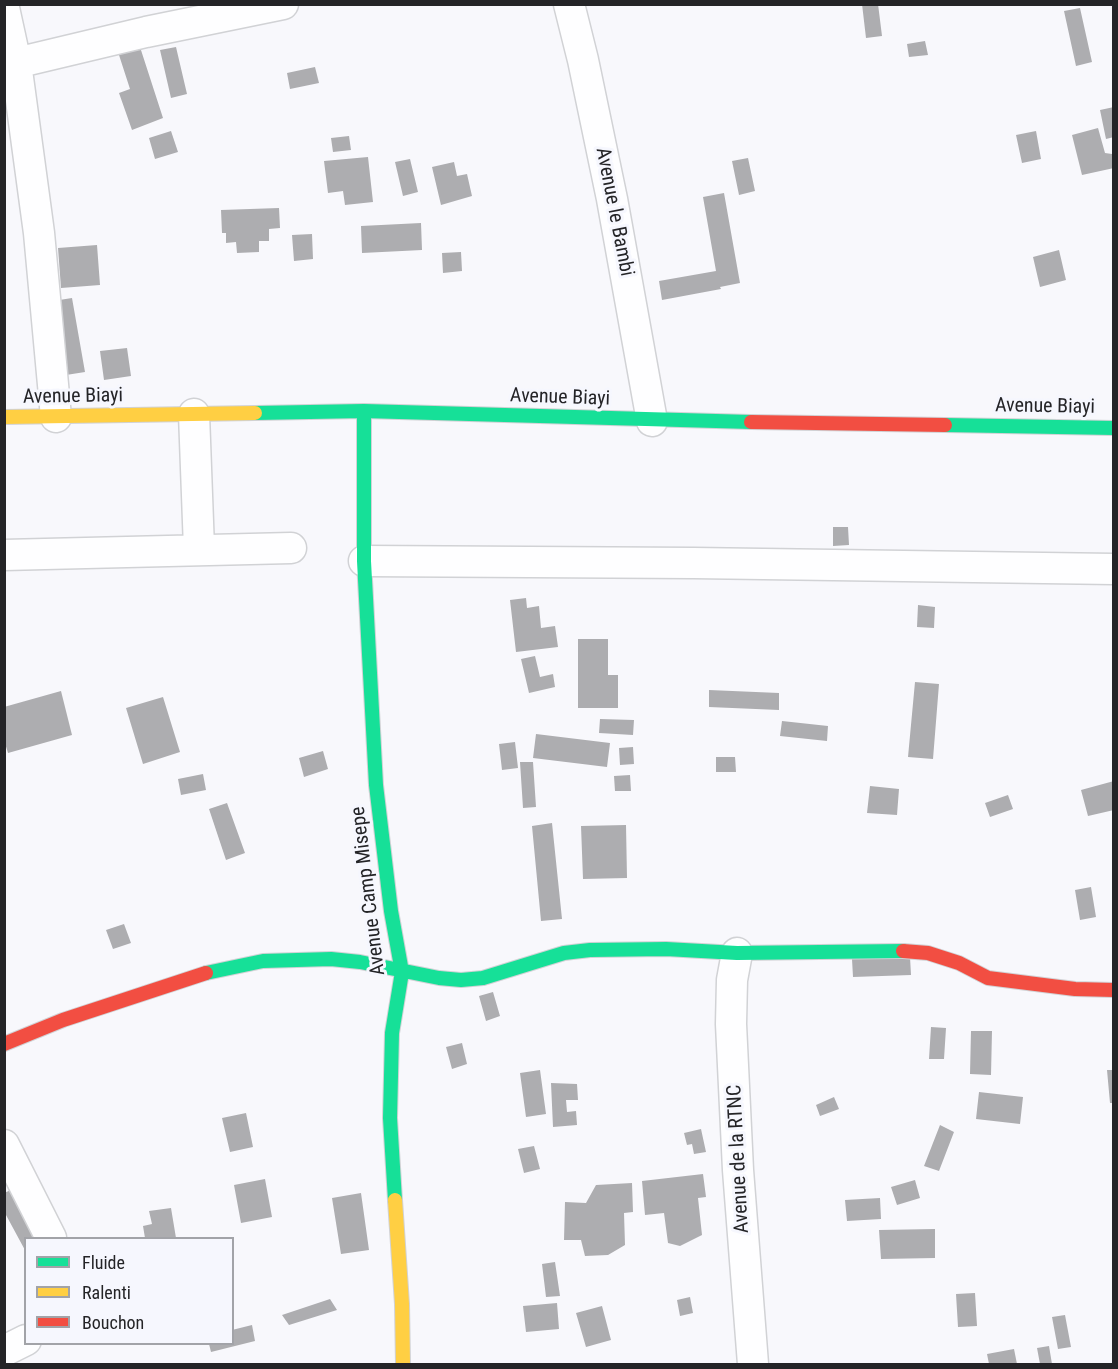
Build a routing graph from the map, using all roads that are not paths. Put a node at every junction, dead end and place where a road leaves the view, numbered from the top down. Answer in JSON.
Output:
{"nodes":[{"id":1,"x":283,"y":4,"type":"edge"},
{"id":2,"x":569,"y":4,"type":"edge"},
{"id":3,"x":4,"y":8,"type":"edge"},
{"id":4,"x":16,"y":63,"type":"junction"},
{"id":5,"x":364,"y":411,"type":"junction"},
{"id":6,"x":194,"y":414,"type":"junction"},
{"id":7,"x":4,"y":417,"type":"edge"},
{"id":8,"x":56,"y":417,"type":"junction"},
{"id":9,"x":652,"y":421,"type":"junction"},
{"id":10,"x":1113,"y":428,"type":"edge"},
{"id":11,"x":291,"y":548,"type":"dead end"},
{"id":12,"x":199,"y":549,"type":"junction"},
{"id":13,"x":4,"y":555,"type":"edge"},
{"id":14,"x":364,"y":561,"type":"junction"},
{"id":15,"x":1113,"y":569,"type":"edge"},
{"id":16,"x":737,"y":953,"type":"junction"},
{"id":17,"x":402,"y":972,"type":"junction"},
{"id":18,"x":1113,"y":990,"type":"edge"},
{"id":19,"x":4,"y":1044,"type":"edge"},
{"id":20,"x":4,"y":1145,"type":"edge"},
{"id":21,"x":50,"y":1237,"type":"edge"},
{"id":22,"x":24,"y":1342,"type":"edge"},
{"id":23,"x":4,"y":1351,"type":"edge"},
{"id":24,"x":403,"y":1365,"type":"edge"},
{"id":25,"x":753,"y":1365,"type":"edge"}],
"edges":[{"from":1,"to":4,"type":"street"},
{"from":2,"to":9,"type":"street","name":"Avenue le Bambi"},
{"from":3,"to":4,"type":"street"},
{"from":4,"to":8,"type":"street"},
{"from":5,"to":6,"type":"street","name":"Avenue Biayi"},
{"from":5,"to":9,"type":"street","name":"Avenue Biayi"},
{"from":5,"to":14,"type":"street","name":"Avenue Camp Misepe"},
{"from":6,"to":8,"type":"street","name":"Avenue Biayi"},
{"from":6,"to":12,"type":"street"},
{"from":7,"to":8,"type":"street","name":"Avenue Biayi"},
{"from":9,"to":10,"type":"street","name":"Avenue Biayi"},
{"from":11,"to":12,"type":"street"},
{"from":12,"to":13,"type":"street"},
{"from":14,"to":15,"type":"street"},
{"from":14,"to":17,"type":"street","name":"Avenue Camp Misepe"},
{"from":16,"to":17,"type":"street"},
{"from":16,"to":18,"type":"street"},
{"from":16,"to":25,"type":"street","name":"Avenue de la RTNC"},
{"from":17,"to":19,"type":"street"},
{"from":17,"to":24,"type":"street","name":"Avenue Camp Misepe"},
{"from":20,"to":21,"type":"street"},
{"from":22,"to":23,"type":"street"}]}
